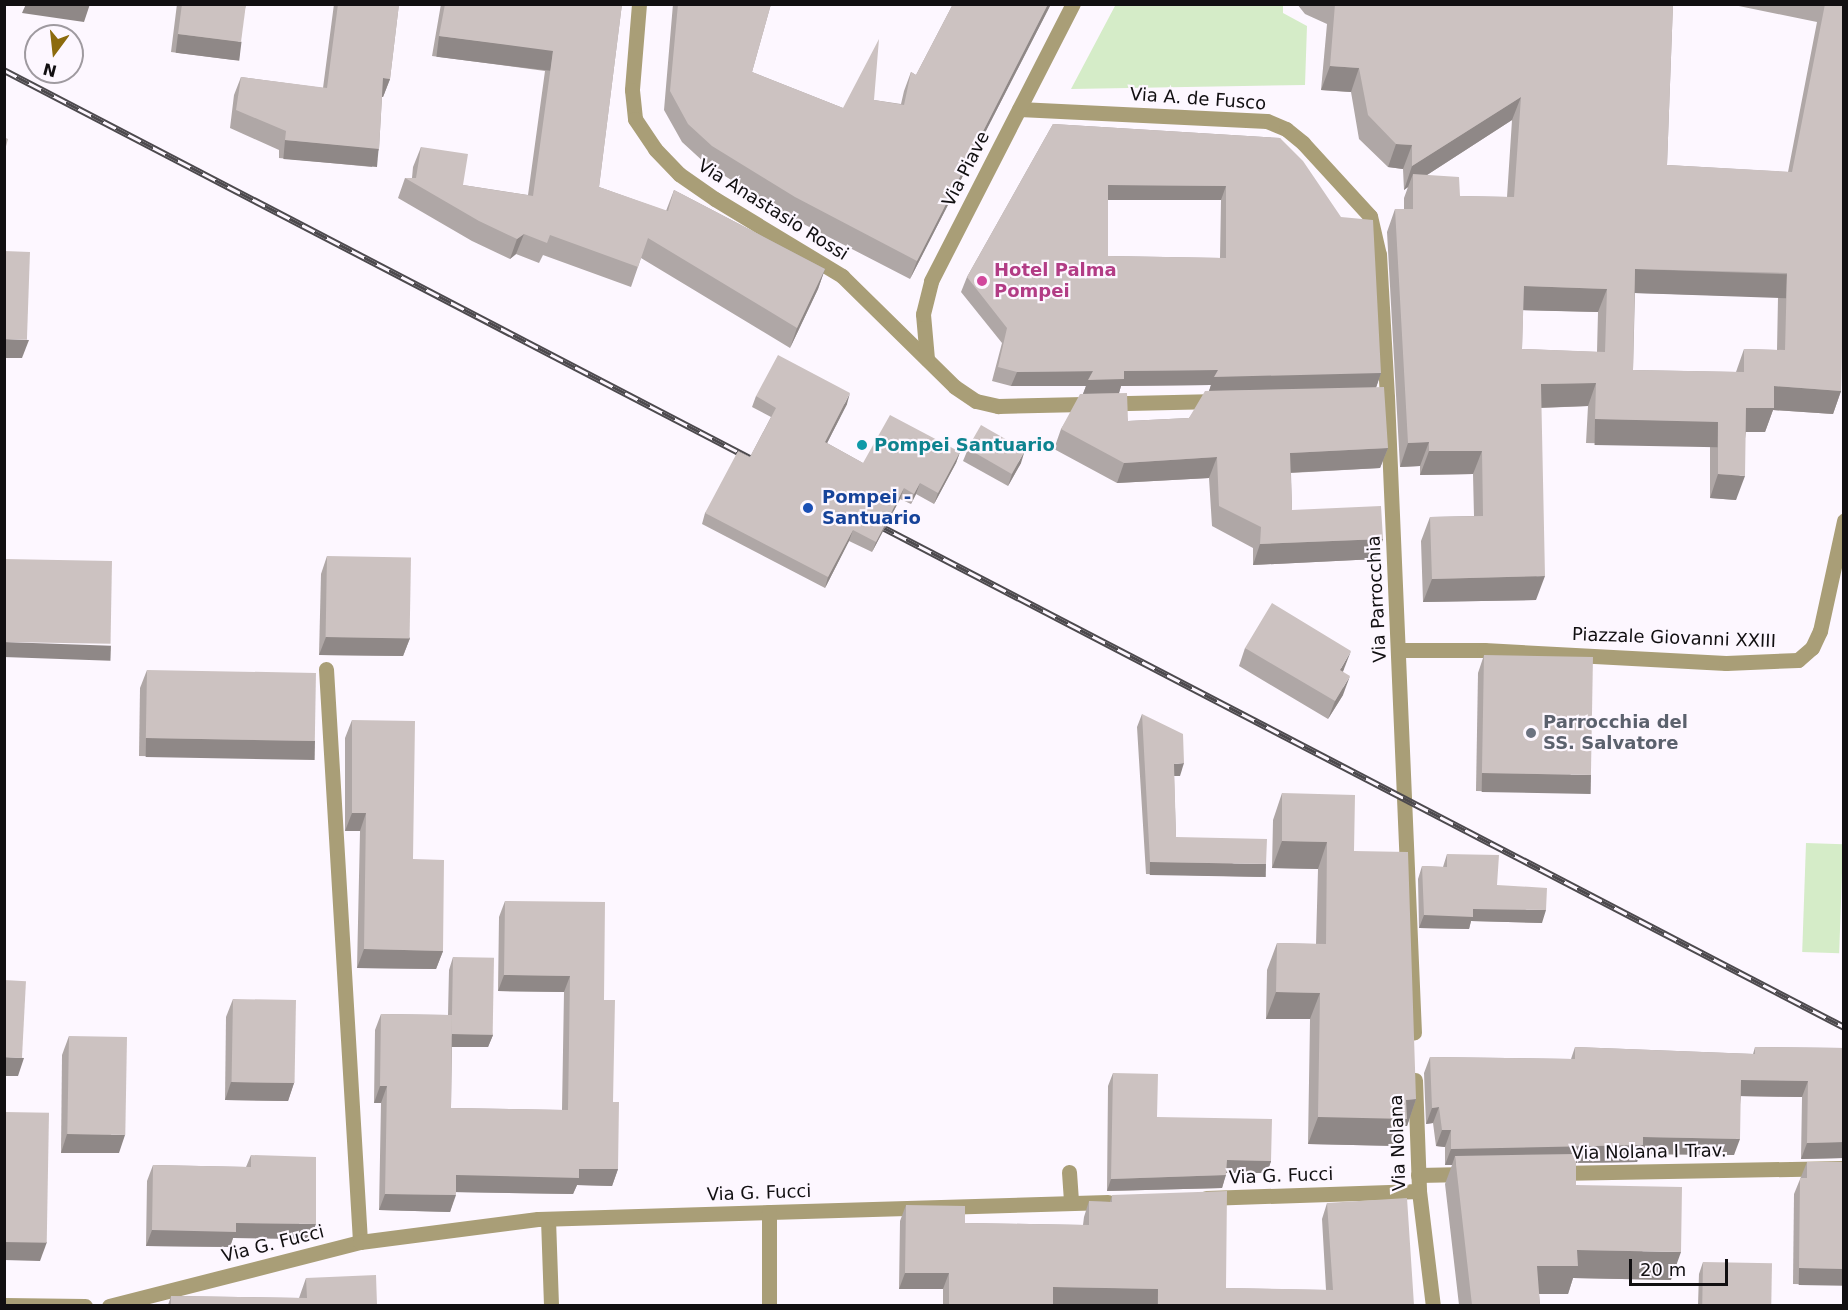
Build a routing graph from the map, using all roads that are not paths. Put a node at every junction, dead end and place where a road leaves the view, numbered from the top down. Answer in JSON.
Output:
{"nodes":[{"id":1,"x":639,"y":4,"type":"edge"},
{"id":2,"x":1073,"y":4,"type":"edge"},
{"id":3,"x":1019,"y":109,"type":"junction"},
{"id":4,"x":927,"y":359,"type":"junction"},
{"id":5,"x":1381,"y":397,"type":"joint"},
{"id":6,"x":1238,"y":400,"type":"edge"},
{"id":7,"x":1844,"y":521,"type":"edge"},
{"id":8,"x":1400,"y":650,"type":"junction"},
{"id":9,"x":326,"y":669,"type":"dead end"},
{"id":10,"x":1403,"y":799,"type":"joint"},
{"id":11,"x":1844,"y":1168,"type":"edge"},
{"id":12,"x":1069,"y":1172,"type":"dead end"},
{"id":13,"x":1536,"y":1173,"type":"edge"},
{"id":14,"x":1477,"y":1174,"type":"edge"},
{"id":15,"x":1418,"y":1175,"type":"junction"},
{"id":16,"x":1419,"y":1191,"type":"junction"},
{"id":17,"x":1187,"y":1199,"type":"edge"},
{"id":18,"x":1129,"y":1201,"type":"edge"},
{"id":19,"x":1071,"y":1203,"type":"junction"},
{"id":20,"x":769,"y":1212,"type":"junction"},
{"id":21,"x":548,"y":1218,"type":"junction"},
{"id":22,"x":360,"y":1242,"type":"junction"},
{"id":23,"x":4,"y":1305,"type":"edge"},
{"id":24,"x":85,"y":1305,"type":"edge"},
{"id":25,"x":109,"y":1305,"type":"edge"},
{"id":26,"x":551,"y":1305,"type":"edge"},
{"id":27,"x":769,"y":1305,"type":"edge"},
{"id":28,"x":1432,"y":1305,"type":"edge"}],
"edges":[{"from":1,"to":4,"type":"street","name":"Via Anastasio Rossi"},
{"from":2,"to":3,"type":"street","name":"Via Piave"},
{"from":3,"to":4,"type":"street","name":"Via Piave"},
{"from":3,"to":5,"type":"street","name":"Via A. de Fusco"},
{"from":4,"to":6,"type":"street","name":"Via Anastasio Rossi"},
{"from":5,"to":8,"type":"street","name":"Via Parrocchia"},
{"from":7,"to":8,"type":"street","name":"Piazzale Giovanni XXIII"},
{"from":8,"to":10,"type":"street","name":"Via Parrocchia"},
{"from":9,"to":22,"type":"street"},
{"from":10,"to":15,"type":"street","name":"Via Nolana"},
{"from":11,"to":13,"type":"street","name":"Via Nolana I Trav."},
{"from":12,"to":19,"type":"street"},
{"from":14,"to":15,"type":"street"},
{"from":15,"to":16,"type":"street","name":"Via Nolana"},
{"from":16,"to":17,"type":"street","name":"Via G. Fucci"},
{"from":16,"to":28,"type":"street","name":"Via Nolana"},
{"from":18,"to":19,"type":"street","name":"Via G. Fucci"},
{"from":19,"to":20,"type":"street","name":"Via G. Fucci"},
{"from":20,"to":21,"type":"street","name":"Via G. Fucci"},
{"from":20,"to":27,"type":"street"},
{"from":21,"to":22,"type":"street","name":"Via G. Fucci"},
{"from":21,"to":26,"type":"street"},
{"from":22,"to":25,"type":"street","name":"Via G. Fucci"},
{"from":23,"to":24,"type":"street"}]}
